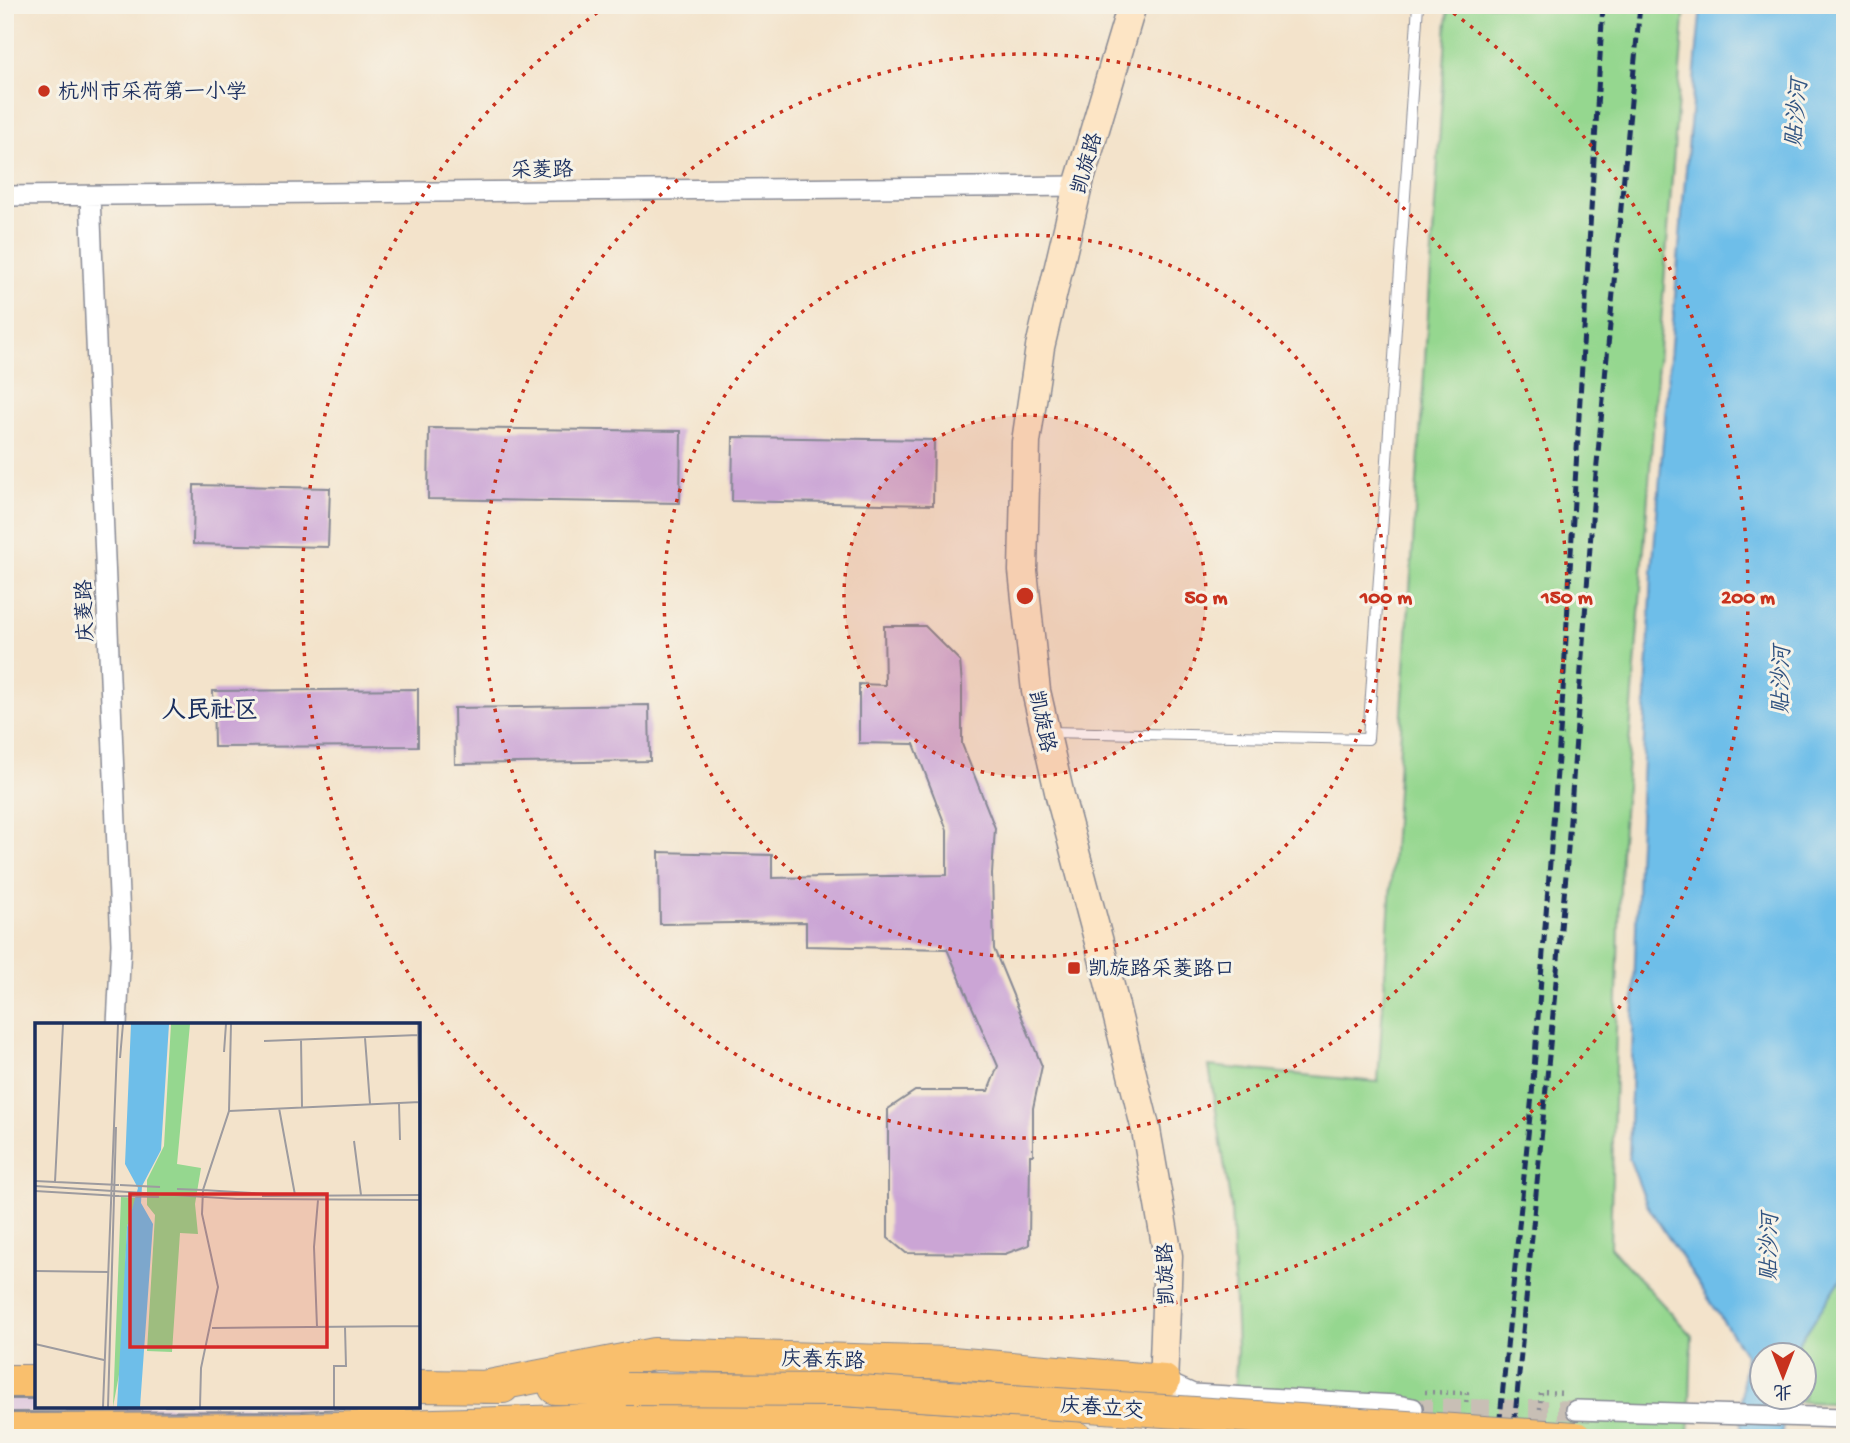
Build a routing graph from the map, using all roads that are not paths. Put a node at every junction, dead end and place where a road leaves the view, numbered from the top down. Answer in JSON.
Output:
{"nodes":[{"id":1,"x":1132,"y":5,"type":"edge"},
{"id":2,"x":1418,"y":5,"type":"edge"},
{"id":3,"x":1079,"y":186,"type":"junction"},
{"id":4,"x":5,"y":196,"type":"edge"},
{"id":5,"x":90,"y":196,"type":"junction"},
{"id":6,"x":1045,"y":732,"type":"junction"},
{"id":7,"x":117,"y":1023,"type":"edge"},
{"id":8,"x":5,"y":1381,"type":"edge"},
{"id":9,"x":35,"y":1381,"type":"edge"},
{"id":10,"x":1164,"y":1381,"type":"junction"},
{"id":11,"x":420,"y":1386,"type":"edge"},
{"id":12,"x":484,"y":1387,"type":"junction"},
{"id":13,"x":629,"y":1404,"type":"junction"},
{"id":14,"x":1413,"y":1408,"type":"tunnel mouth"},
{"id":15,"x":1845,"y":1418,"type":"edge"},
{"id":16,"x":1576,"y":1424,"type":"edge"},
{"id":17,"x":447,"y":1425,"type":"junction"},
{"id":18,"x":5,"y":1430,"type":"edge"},
{"id":19,"x":302,"y":1434,"type":"edge"},
{"id":20,"x":555,"y":1438,"type":"edge"},
{"id":21,"x":1077,"y":1438,"type":"edge"},
{"id":22,"x":1161,"y":1438,"type":"edge"}],
"edges":[{"from":1,"to":3,"type":"main road","name":"凯旋路"},
{"from":2,"to":6,"type":"lane"},
{"from":3,"to":5,"type":"street","name":"采菱路"},
{"from":3,"to":6,"type":"main road","name":"凯旋路"},
{"from":4,"to":5,"type":"street","name":"采菱路"},
{"from":5,"to":7,"type":"street","name":"庆菱路"},
{"from":6,"to":10,"type":"main road","name":"凯旋路"},
{"from":8,"to":9,"type":"main road"},
{"from":10,"to":12,"type":"main road","name":"庆春东路"},
{"from":10,"to":14,"type":"street"},
{"from":10,"to":22,"type":"main road","name":"凯旋路"},
{"from":11,"to":12,"type":"main road","name":"庆春东路"},
{"from":12,"to":13,"type":"main road","name":"庆春东路"},
{"from":13,"to":16,"type":"main road","name":"庆春立交","bridge":true},
{"from":13,"to":17,"type":"main road"},
{"from":13,"to":21,"type":"main road","name":"庆春立交"},
{"from":15,"to":16,"type":"street"},
{"from":17,"to":19,"type":"main road"},
{"from":17,"to":20,"type":"main road"},
{"from":18,"to":19,"type":"main road"}]}
